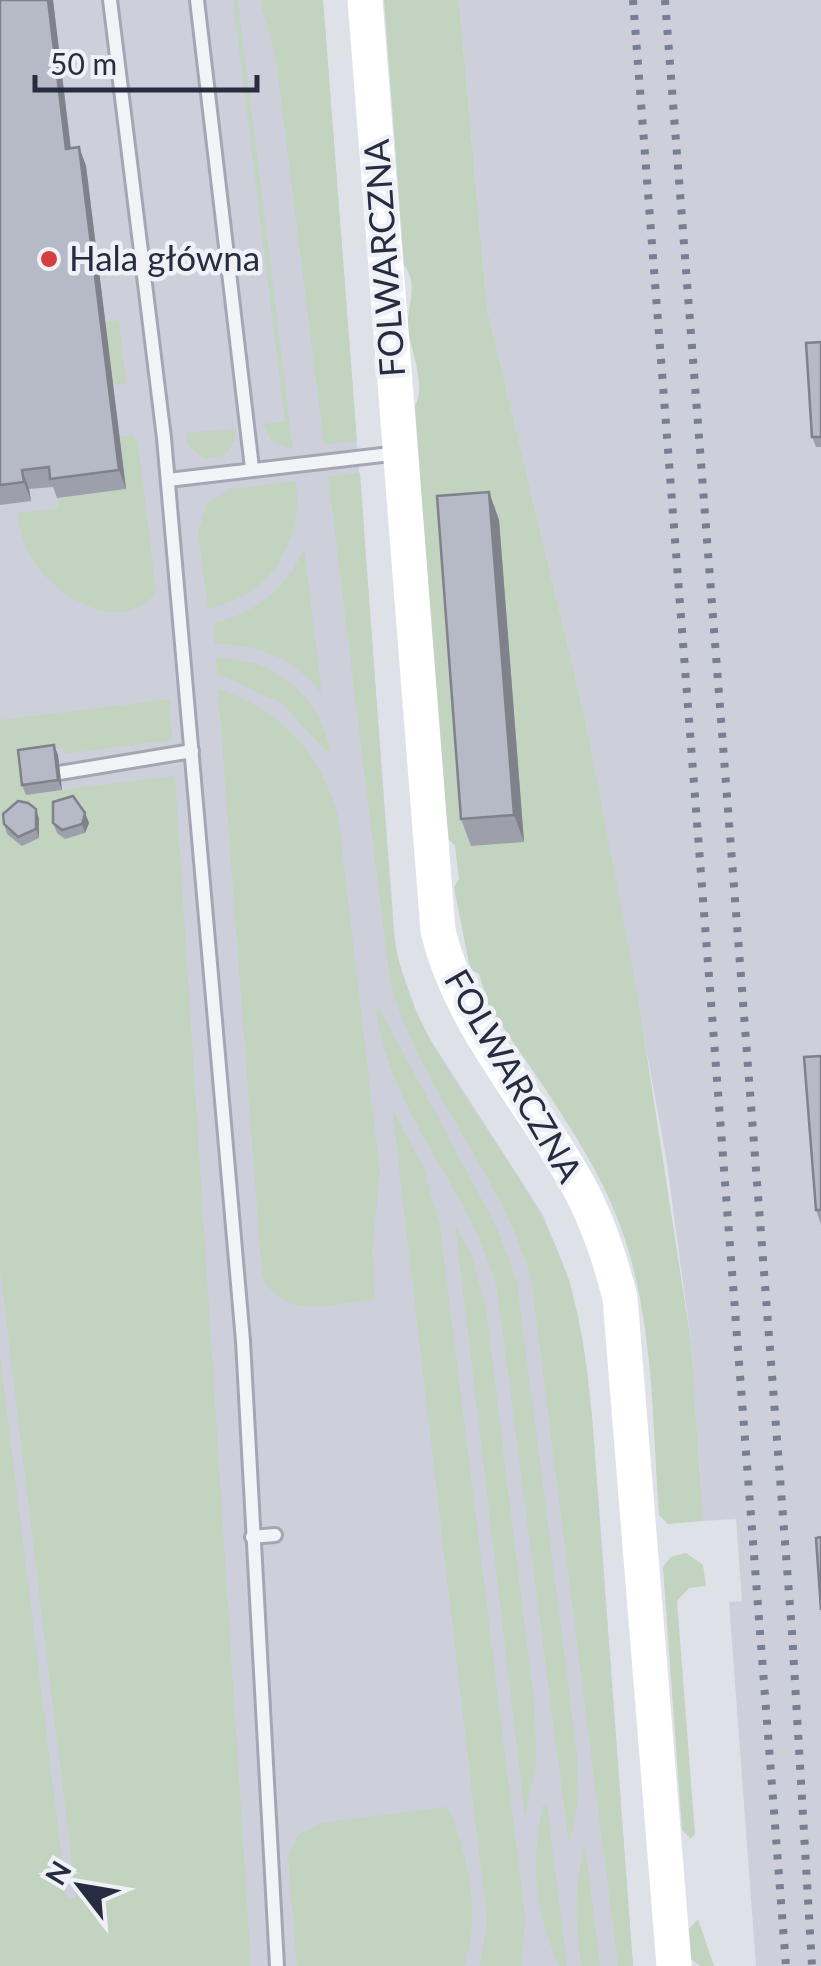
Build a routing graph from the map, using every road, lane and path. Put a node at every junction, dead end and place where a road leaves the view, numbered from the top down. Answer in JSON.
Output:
{"nodes":[{"id":1,"x":110,"y":0,"type":"edge"},
{"id":2,"x":197,"y":0,"type":"edge"},
{"id":3,"x":366,"y":0,"type":"edge"},
{"id":4,"x":400,"y":452,"type":"junction"},
{"id":5,"x":252,"y":468,"type":"junction"},
{"id":6,"x":168,"y":480,"type":"junction"},
{"id":7,"x":192,"y":751,"type":"junction"},
{"id":8,"x":59,"y":772,"type":"edge"},
{"id":9,"x":275,"y":1535,"type":"dead end"},
{"id":10,"x":252,"y":1537,"type":"junction"},
{"id":11,"x":277,"y":1966,"type":"edge"},
{"id":12,"x":674,"y":1966,"type":"edge"}],
"edges":[{"from":1,"to":6,"type":"lane"},
{"from":2,"to":5,"type":"lane"},
{"from":3,"to":4,"type":"street","name":"FOLWARCZNA"},
{"from":4,"to":5,"type":"lane"},
{"from":4,"to":12,"type":"street","name":"FOLWARCZNA"},
{"from":5,"to":6,"type":"lane"},
{"from":6,"to":7,"type":"lane"},
{"from":7,"to":8,"type":"lane"},
{"from":7,"to":10,"type":"lane"},
{"from":9,"to":10,"type":"lane"},
{"from":10,"to":11,"type":"lane"}]}
